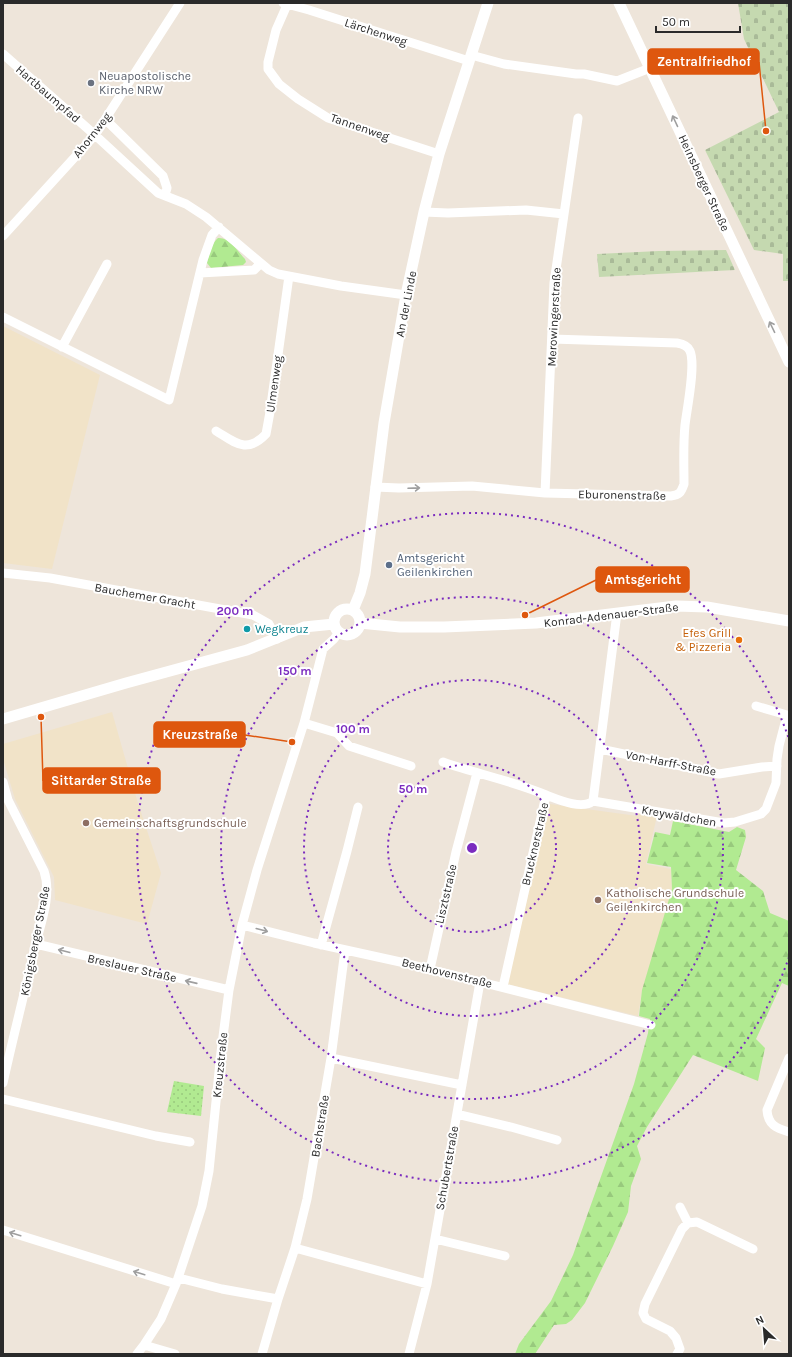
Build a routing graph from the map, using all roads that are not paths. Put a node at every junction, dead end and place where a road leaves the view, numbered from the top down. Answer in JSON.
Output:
{"nodes":[{"id":1,"x":180,"y":3,"type":"edge"},
{"id":2,"x":488,"y":3,"type":"edge"},
{"id":3,"x":619,"y":3,"type":"edge"},
{"id":4,"x":285,"y":4,"type":"edge"},
{"id":5,"x":310,"y":6,"type":"edge"},
{"id":6,"x":3,"y":54,"type":"edge"},
{"id":7,"x":470,"y":58,"type":"junction"},
{"id":8,"x":650,"y":68,"type":"junction"},
{"id":9,"x":578,"y":118,"type":"dead end"},
{"id":10,"x":106,"y":120,"type":"junction"},
{"id":11,"x":95,"y":135,"type":"junction"},
{"id":12,"x":439,"y":154,"type":"junction"},
{"id":13,"x":165,"y":195,"type":"junction"},
{"id":14,"x":424,"y":212,"type":"junction"},
{"id":15,"x":564,"y":214,"type":"junction"},
{"id":16,"x":219,"y":227,"type":"junction"},
{"id":17,"x":3,"y":236,"type":"edge"},
{"id":18,"x":108,"y":264,"type":"dead end"},
{"id":19,"x":260,"y":264,"type":"junction"},
{"id":20,"x":200,"y":273,"type":"junction"},
{"id":21,"x":289,"y":276,"type":"junction"},
{"id":22,"x":406,"y":295,"type":"junction"},
{"id":23,"x":3,"y":317,"type":"edge"},
{"id":24,"x":552,"y":339,"type":"junction"},
{"id":25,"x":62,"y":347,"type":"junction"},
{"id":26,"x":789,"y":362,"type":"edge"},
{"id":27,"x":216,"y":431,"type":"dead end"},
{"id":28,"x":375,"y":487,"type":"junction"},
{"id":29,"x":545,"y":494,"type":"junction"},
{"id":30,"x":3,"y":573,"type":"edge"},
{"id":31,"x":353,"y":610,"type":"junction"},
{"id":32,"x":617,"y":613,"type":"junction"},
{"id":33,"x":789,"y":621,"type":"edge"},
{"id":34,"x":360,"y":623,"type":"junction"},
{"id":35,"x":337,"y":628,"type":"junction"},
{"id":36,"x":277,"y":639,"type":"junction"},
{"id":37,"x":756,"y":706,"type":"dead end"},
{"id":38,"x":3,"y":719,"type":"edge"},
{"id":39,"x":304,"y":723,"type":"junction"},
{"id":40,"x":600,"y":749,"type":"junction"},
{"id":41,"x":443,"y":762,"type":"dead end"},
{"id":42,"x":411,"y":766,"type":"dead end"},
{"id":43,"x":777,"y":766,"type":"junction"},
{"id":44,"x":477,"y":773,"type":"junction"},
{"id":45,"x":3,"y":782,"type":"edge"},
{"id":46,"x":546,"y":795,"type":"junction"},
{"id":47,"x":593,"y":801,"type":"junction"},
{"id":48,"x":358,"y":806,"type":"dead end"},
{"id":49,"x":242,"y":925,"type":"junction"},
{"id":50,"x":36,"y":944,"type":"junction"},
{"id":51,"x":321,"y":944,"type":"junction"},
{"id":52,"x":346,"y":950,"type":"junction"},
{"id":53,"x":430,"y":969,"type":"junction"},
{"id":54,"x":480,"y":982,"type":"junction"},
{"id":55,"x":503,"y":987,"type":"junction"},
{"id":56,"x":229,"y":990,"type":"junction"},
{"id":57,"x":651,"y":1025,"type":"dead end"},
{"id":58,"x":331,"y":1058,"type":"junction"},
{"id":59,"x":789,"y":1058,"type":"edge"},
{"id":60,"x":3,"y":1083,"type":"edge"},
{"id":61,"x":462,"y":1085,"type":"junction"},
{"id":62,"x":3,"y":1099,"type":"edge"},
{"id":63,"x":457,"y":1114,"type":"junction"},
{"id":64,"x":789,"y":1132,"type":"edge"},
{"id":65,"x":557,"y":1140,"type":"dead end"},
{"id":66,"x":190,"y":1142,"type":"dead end"},
{"id":67,"x":680,"y":1207,"type":"dead end"},
{"id":68,"x":688,"y":1223,"type":"junction"},
{"id":69,"x":3,"y":1230,"type":"edge"},
{"id":70,"x":435,"y":1239,"type":"junction"},
{"id":71,"x":296,"y":1248,"type":"junction"},
{"id":72,"x":753,"y":1249,"type":"dead end"},
{"id":73,"x":505,"y":1256,"type":"dead end"},
{"id":74,"x":178,"y":1281,"type":"junction"},
{"id":75,"x":427,"y":1284,"type":"junction"},
{"id":76,"x":278,"y":1300,"type":"junction"},
{"id":77,"x":144,"y":1345,"type":"junction"},
{"id":78,"x":137,"y":1354,"type":"edge"},
{"id":79,"x":175,"y":1354,"type":"edge"},
{"id":80,"x":262,"y":1354,"type":"edge"},
{"id":81,"x":409,"y":1354,"type":"edge"},
{"id":82,"x":678,"y":1354,"type":"edge"}],
"edges":[{"from":1,"to":10,"type":"street","name":"Ahornweg"},
{"from":2,"to":7,"type":"street","name":"An der Linde"},
{"from":3,"to":8,"type":"street","name":"Heinsberger Straße"},
{"from":4,"to":5,"type":"street","name":"Lärchenweg"},
{"from":4,"to":12,"type":"street","name":"Tannenweg"},
{"from":5,"to":7,"type":"street","name":"Lärchenweg"},
{"from":6,"to":11,"type":"street","name":"Hartbaumpfad"},
{"from":7,"to":8,"type":"street","name":"Lärchenweg"},
{"from":7,"to":12,"type":"street","name":"An der Linde"},
{"from":26,"to":8,"type":"street","name":"Heinsberger Straße","one_way":true},
{"from":9,"to":15,"type":"street","name":"Merowingerstraße"},
{"from":10,"to":11,"type":"street","name":"Ahornweg"},
{"from":10,"to":13,"type":"street"},
{"from":11,"to":13,"type":"street","name":"Hartbaumpfad"},
{"from":11,"to":17,"type":"street","name":"Ahornweg"},
{"from":12,"to":14,"type":"street","name":"An der Linde"},
{"from":13,"to":16,"type":"street","name":"Hartbaumpfad"},
{"from":14,"to":15,"type":"street"},
{"from":14,"to":22,"type":"street","name":"An der Linde"},
{"from":15,"to":24,"type":"street","name":"Merowingerstraße"},
{"from":16,"to":19,"type":"street","name":"Hartbaumpfad"},
{"from":16,"to":20,"type":"street"},
{"from":18,"to":25,"type":"street"},
{"from":19,"to":20,"type":"street"},
{"from":19,"to":21,"type":"street","name":"Hartbaumpfad"},
{"from":20,"to":25,"type":"street"},
{"from":21,"to":22,"type":"street","name":"Hartbaumpfad"},
{"from":21,"to":27,"type":"street","name":"Ulmenweg"},
{"from":22,"to":28,"type":"street","name":"An der Linde"},
{"from":23,"to":25,"type":"street"},
{"from":24,"to":29,"type":"street","name":"Merowingerstraße"},
{"from":24,"to":29,"type":"street","name":"Eburonenstraße"},
{"from":28,"to":29,"type":"street","name":"Eburonenstraße","one_way":true},
{"from":28,"to":31,"type":"street","name":"An der Linde"},
{"from":30,"to":36,"type":"street","name":"Bauchemer Gracht"},
{"from":31,"to":34,"type":"street"},
{"from":31,"to":35,"type":"street"},
{"from":32,"to":33,"type":"street","name":"Konrad-Adenauer-Straße"},
{"from":32,"to":34,"type":"street","name":"Konrad-Adenauer-Straße"},
{"from":32,"to":40,"type":"street"},
{"from":34,"to":35,"type":"street"},
{"from":35,"to":36,"type":"street"},
{"from":35,"to":39,"type":"street","name":"Kreuzstraße"},
{"from":36,"to":38,"type":"street"},
{"from":37,"to":43,"type":"street"},
{"from":39,"to":42,"type":"street"},
{"from":39,"to":49,"type":"street","name":"Kreuzstraße"},
{"from":40,"to":43,"type":"street","name":"Von-Harff-Straße"},
{"from":40,"to":47,"type":"street"},
{"from":41,"to":44,"type":"street"},
{"from":43,"to":47,"type":"street","name":"Kreywäldchen"},
{"from":44,"to":46,"type":"street"},
{"from":44,"to":53,"type":"street","name":"Lisztstraße"},
{"from":45,"to":50,"type":"street","name":"Königsberger Straße"},
{"from":46,"to":47,"type":"street","name":"Brucknerstraße"},
{"from":46,"to":55,"type":"street","name":"Brucknerstraße"},
{"from":48,"to":51,"type":"street"},
{"from":49,"to":51,"type":"street","name":"Beethovenstraße","one_way":true},
{"from":49,"to":56,"type":"street","name":"Kreuzstraße"},
{"from":56,"to":50,"type":"street","name":"Breslauer Straße","one_way":true},
{"from":50,"to":60,"type":"street","name":"Königsberger Straße"},
{"from":51,"to":52,"type":"street","name":"Beethovenstraße"},
{"from":52,"to":53,"type":"street","name":"Beethovenstraße"},
{"from":52,"to":58,"type":"street","name":"Bachstraße"},
{"from":53,"to":54,"type":"street","name":"Beethovenstraße"},
{"from":54,"to":55,"type":"street","name":"Beethovenstraße"},
{"from":54,"to":61,"type":"street","name":"Schubertstraße"},
{"from":55,"to":57,"type":"street","name":"Beethovenstraße"},
{"from":56,"to":74,"type":"street","name":"Kreuzstraße"},
{"from":58,"to":61,"type":"street"},
{"from":58,"to":71,"type":"street","name":"Bachstraße"},
{"from":59,"to":64,"type":"street"},
{"from":61,"to":63,"type":"street","name":"Schubertstraße"},
{"from":62,"to":66,"type":"street"},
{"from":63,"to":65,"type":"street"},
{"from":63,"to":70,"type":"street","name":"Schubertstraße"},
{"from":67,"to":68,"type":"street"},
{"from":68,"to":72,"type":"street"},
{"from":68,"to":82,"type":"street"},
{"from":74,"to":69,"type":"street","one_way":true},
{"from":70,"to":73,"type":"street"},
{"from":70,"to":75,"type":"street","name":"Schubertstraße"},
{"from":71,"to":75,"type":"street"},
{"from":71,"to":76,"type":"street","name":"Bachstraße"},
{"from":74,"to":76,"type":"street"},
{"from":74,"to":77,"type":"street","name":"Kreuzstraße"},
{"from":75,"to":81,"type":"street","name":"Schubertstraße"},
{"from":76,"to":80,"type":"street","name":"Bachstraße"},
{"from":77,"to":78,"type":"street","name":"Kreuzstraße"},
{"from":77,"to":79,"type":"street"}]}
